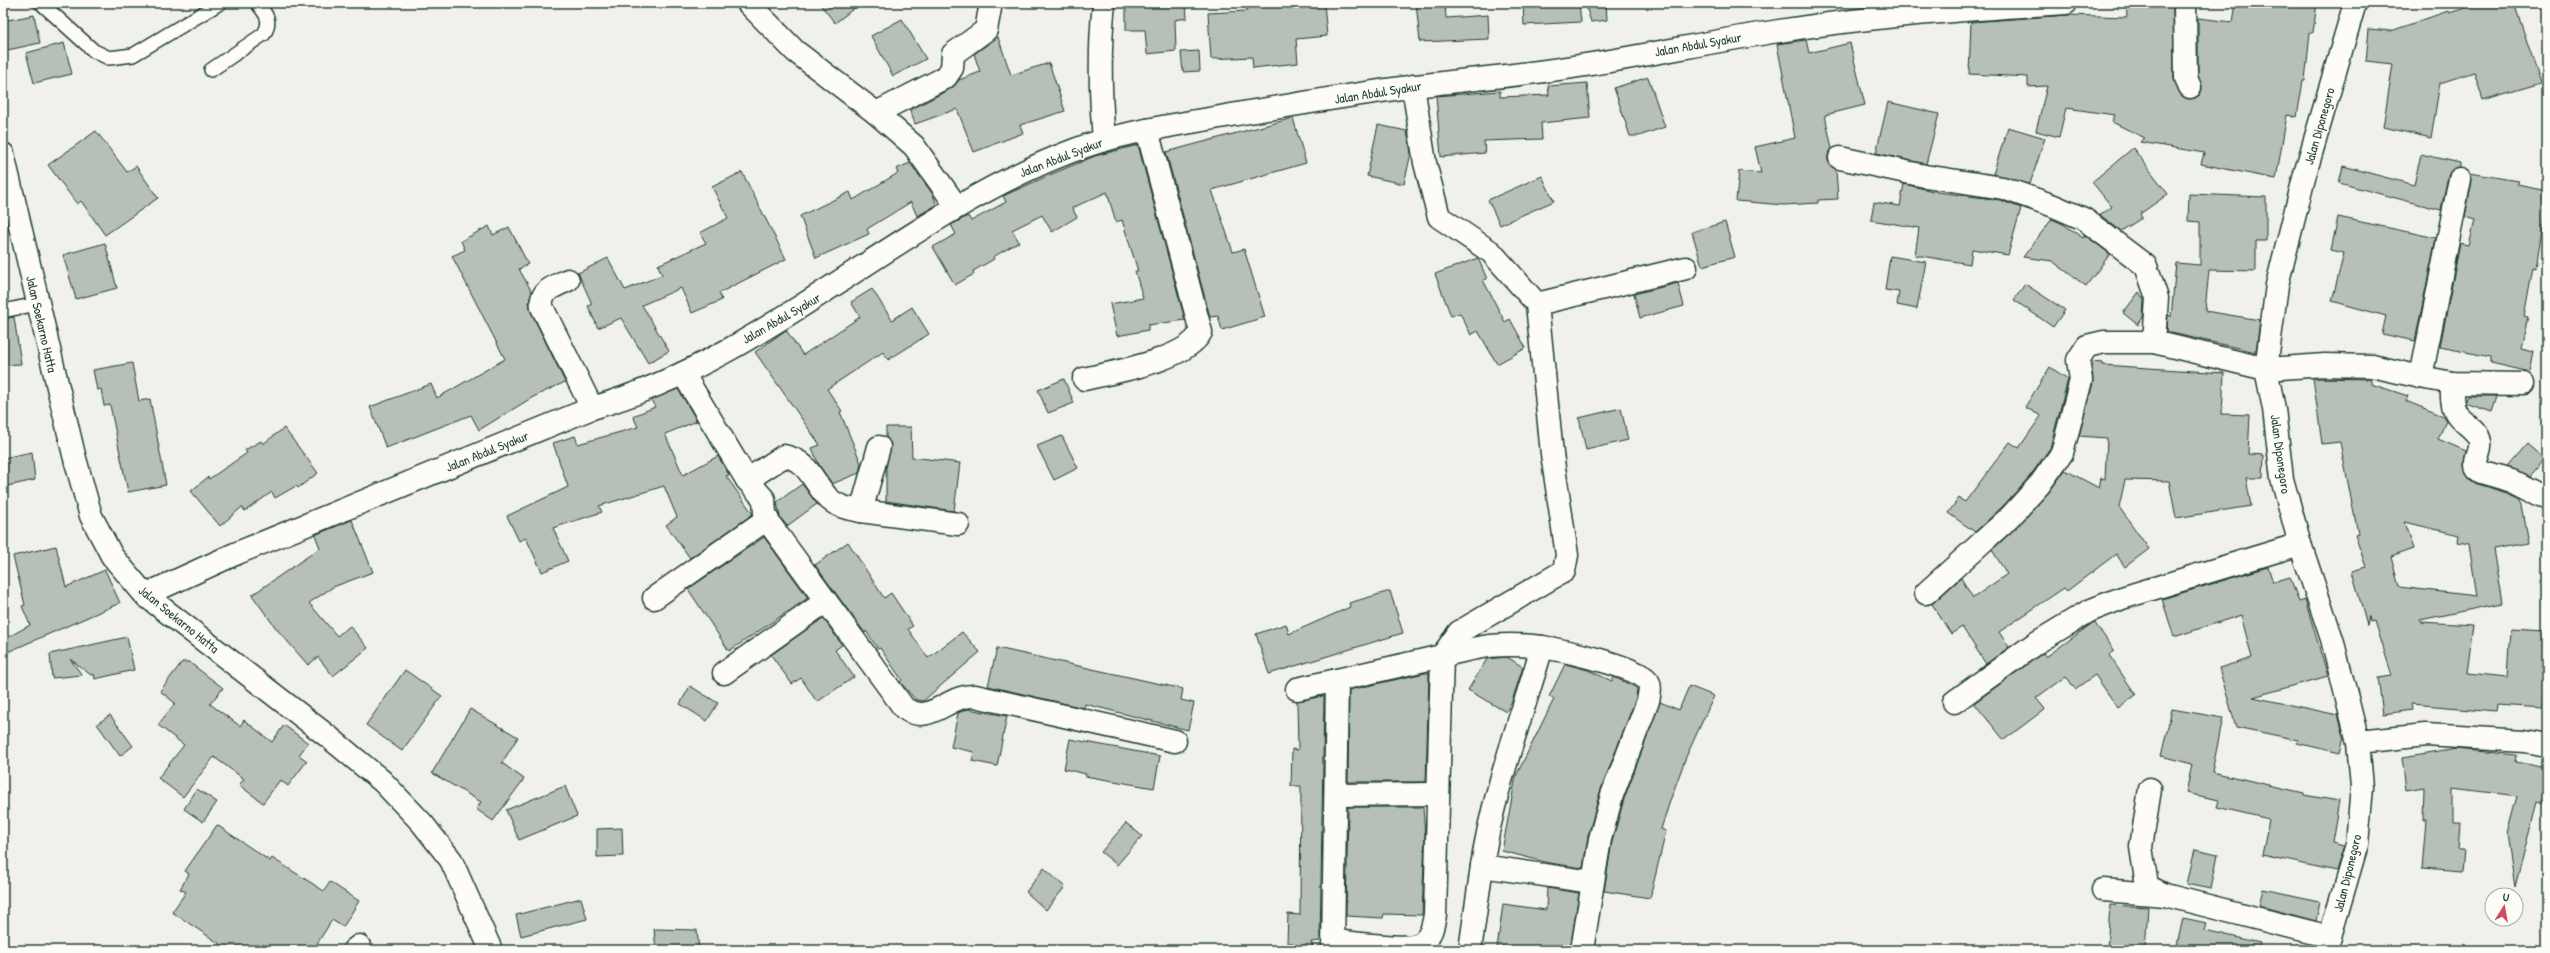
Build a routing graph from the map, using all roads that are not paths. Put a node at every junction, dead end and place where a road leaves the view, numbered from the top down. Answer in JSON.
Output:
{"nodes":[{"id":1,"x":41,"y":3,"type":"edge"},
{"id":2,"x":220,"y":3,"type":"edge"},
{"id":3,"x":257,"y":3,"type":"edge"},
{"id":4,"x":748,"y":3,"type":"edge"},
{"id":5,"x":991,"y":3,"type":"edge"},
{"id":6,"x":1104,"y":3,"type":"edge"},
{"id":7,"x":2066,"y":3,"type":"edge"},
{"id":8,"x":2185,"y":3,"type":"edge"},
{"id":9,"x":2356,"y":3,"type":"edge"},
{"id":10,"x":1978,"y":6,"type":"edge"},
{"id":11,"x":211,"y":70,"type":"dead end"},
{"id":12,"x":1413,"y":86,"type":"junction"},
{"id":13,"x":2190,"y":87,"type":"dead end"},
{"id":14,"x":876,"y":113,"type":"junction"},
{"id":15,"x":1147,"y":130,"type":"junction"},
{"id":16,"x":1104,"y":140,"type":"junction"},
{"id":17,"x":3,"y":154,"type":"edge"},
{"id":18,"x":1840,"y":158,"type":"dead end"},
{"id":19,"x":2460,"y":178,"type":"dead end"},
{"id":20,"x":957,"y":207,"type":"junction"},
{"id":21,"x":1686,"y":268,"type":"dead end"},
{"id":22,"x":568,"y":280,"type":"dead end"},
{"id":23,"x":37,"y":304,"type":"junction"},
{"id":24,"x":1537,"y":304,"type":"junction"},
{"id":25,"x":3,"y":311,"type":"edge"},
{"id":26,"x":2154,"y":342,"type":"junction"},
{"id":27,"x":2266,"y":369,"type":"junction"},
{"id":28,"x":684,"y":374,"type":"junction"},
{"id":29,"x":2421,"y":377,"type":"junction"},
{"id":30,"x":1084,"y":379,"type":"dead end"},
{"id":31,"x":2452,"y":383,"type":"junction"},
{"id":32,"x":2523,"y":384,"type":"dead end"},
{"id":33,"x":592,"y":408,"type":"junction"},
{"id":34,"x":879,"y":447,"type":"dead end"},
{"id":35,"x":747,"y":480,"type":"junction"},
{"id":36,"x":2547,"y":499,"type":"edge"},
{"id":37,"x":861,"y":511,"type":"junction"},
{"id":38,"x":768,"y":519,"type":"junction"},
{"id":39,"x":958,"y":524,"type":"dead end"},
{"id":40,"x":2300,"y":544,"type":"junction"},
{"id":41,"x":1926,"y":594,"type":"dead end"},
{"id":42,"x":145,"y":595,"type":"junction"},
{"id":43,"x":654,"y":598,"type":"dead end"},
{"id":44,"x":826,"y":601,"type":"junction"},
{"id":45,"x":1542,"y":647,"type":"junction"},
{"id":46,"x":1442,"y":656,"type":"junction"},
{"id":47,"x":724,"y":673,"type":"dead end"},
{"id":48,"x":1337,"y":680,"type":"junction"},
{"id":49,"x":1297,"y":689,"type":"dead end"},
{"id":50,"x":1954,"y":702,"type":"dead end"},
{"id":51,"x":1176,"y":741,"type":"dead end"},
{"id":52,"x":2358,"y":742,"type":"junction"},
{"id":53,"x":2547,"y":745,"type":"edge"},
{"id":54,"x":2150,"y":789,"type":"dead end"},
{"id":55,"x":1438,"y":794,"type":"junction"},
{"id":56,"x":1336,"y":795,"type":"junction"},
{"id":57,"x":1482,"y":866,"type":"junction"},
{"id":58,"x":1592,"y":882,"type":"junction"},
{"id":59,"x":2103,"y":890,"type":"dead end"},
{"id":60,"x":2165,"y":895,"type":"junction"},
{"id":61,"x":2328,"y":944,"type":"edge"},
{"id":62,"x":1333,"y":946,"type":"edge"},
{"id":63,"x":491,"y":950,"type":"edge"},
{"id":64,"x":1470,"y":950,"type":"edge"},
{"id":65,"x":1582,"y":950,"type":"edge"}],
"edges":[{"from":1,"to":2,"type":"lane"},
{"from":3,"to":11,"type":"lane"},
{"from":4,"to":14,"type":"street"},
{"from":5,"to":14,"type":"street"},
{"from":6,"to":16,"type":"street"},
{"from":7,"to":10,"type":"street","name":"Jalan Abdul Syakur"},
{"from":8,"to":13,"type":"street"},
{"from":9,"to":27,"type":"street","name":"Jalan Diponegoro"},
{"from":10,"to":12,"type":"street","name":"Jalan Abdul Syakur"},
{"from":12,"to":15,"type":"street","name":"Jalan Abdul Syakur"},
{"from":12,"to":24,"type":"street"},
{"from":14,"to":20,"type":"street"},
{"from":15,"to":16,"type":"street","name":"Jalan Abdul Syakur"},
{"from":15,"to":30,"type":"street"},
{"from":16,"to":20,"type":"street","name":"Jalan Abdul Syakur"},
{"from":17,"to":23,"type":"street","name":"Jalan Soekarno Hatta"},
{"from":18,"to":26,"type":"street"},
{"from":19,"to":29,"type":"street"},
{"from":20,"to":28,"type":"street","name":"Jalan Abdul Syakur"},
{"from":21,"to":24,"type":"street"},
{"from":22,"to":33,"type":"street"},
{"from":23,"to":25,"type":"lane"},
{"from":23,"to":42,"type":"street","name":"Jalan Soekarno Hatta"},
{"from":24,"to":46,"type":"street"},
{"from":26,"to":27,"type":"street"},
{"from":26,"to":41,"type":"street"},
{"from":27,"to":29,"type":"street"},
{"from":27,"to":40,"type":"street","name":"Jalan Diponegoro"},
{"from":28,"to":33,"type":"street","name":"Jalan Abdul Syakur"},
{"from":28,"to":35,"type":"street"},
{"from":29,"to":31,"type":"street"},
{"from":31,"to":32,"type":"street"},
{"from":31,"to":36,"type":"street"},
{"from":33,"to":42,"type":"street","name":"Jalan Abdul Syakur"},
{"from":34,"to":37,"type":"street"},
{"from":35,"to":37,"type":"street"},
{"from":35,"to":38,"type":"street"},
{"from":37,"to":39,"type":"street"},
{"from":38,"to":43,"type":"street"},
{"from":38,"to":44,"type":"street"},
{"from":40,"to":50,"type":"street"},
{"from":40,"to":52,"type":"street","name":"Jalan Diponegoro"},
{"from":42,"to":63,"type":"street","name":"Jalan Soekarno Hatta"},
{"from":44,"to":47,"type":"street"},
{"from":44,"to":51,"type":"street"},
{"from":45,"to":46,"type":"street"},
{"from":45,"to":57,"type":"street"},
{"from":45,"to":58,"type":"street"},
{"from":46,"to":48,"type":"street"},
{"from":46,"to":55,"type":"street"},
{"from":48,"to":49,"type":"street"},
{"from":48,"to":56,"type":"street"},
{"from":52,"to":53,"type":"street"},
{"from":52,"to":61,"type":"street","name":"Jalan Diponegoro"},
{"from":54,"to":60,"type":"street"},
{"from":55,"to":56,"type":"street"},
{"from":55,"to":62,"type":"street"},
{"from":56,"to":62,"type":"street"},
{"from":57,"to":58,"type":"street"},
{"from":57,"to":64,"type":"street"},
{"from":58,"to":65,"type":"street"},
{"from":59,"to":60,"type":"street"},
{"from":60,"to":61,"type":"street"}]}
